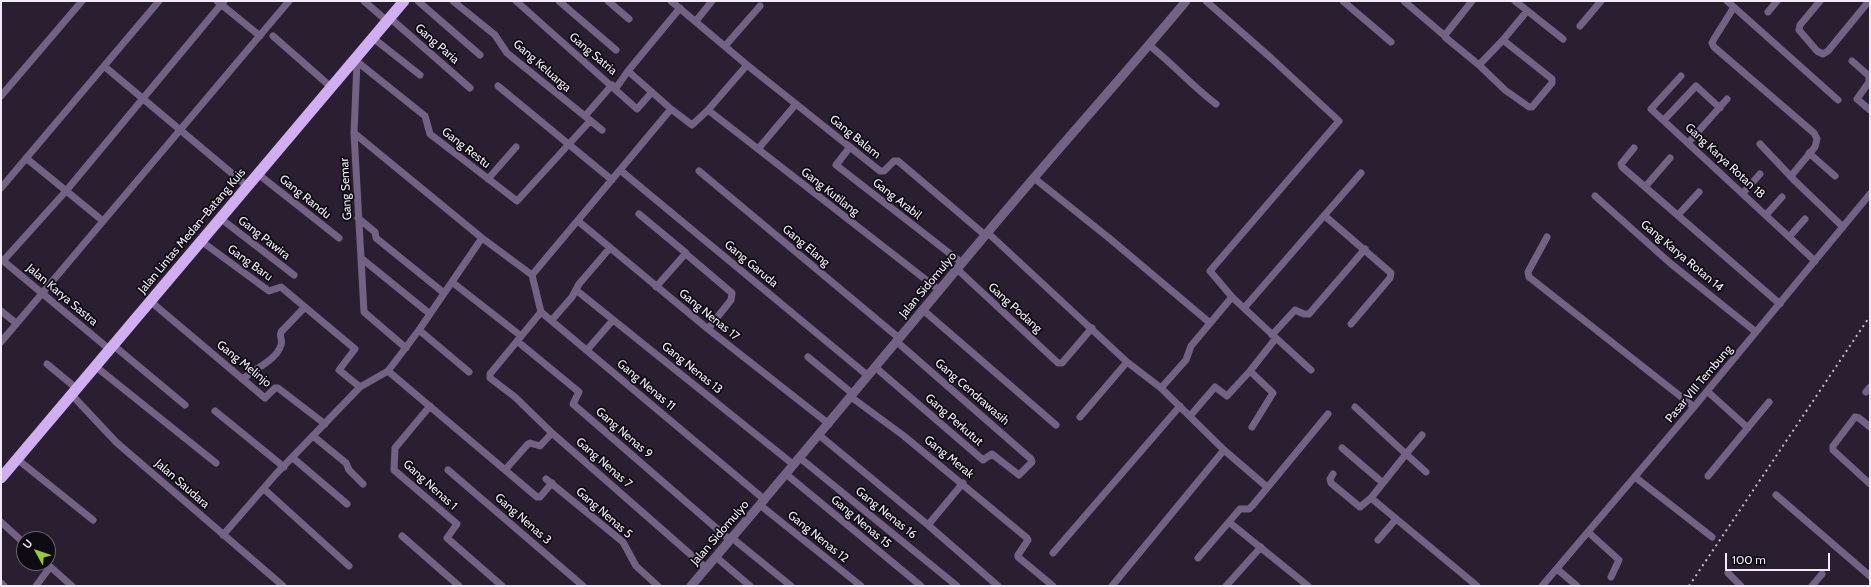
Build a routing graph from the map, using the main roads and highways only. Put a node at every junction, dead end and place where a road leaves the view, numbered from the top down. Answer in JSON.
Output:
{"nodes":[{"id":1,"x":404,"y":1,"type":"edge"},
{"id":2,"x":1,"y":478,"type":"edge"}],
"edges":[{"from":1,"to":2,"type":"highway","name":"Jalan Lintas Medan–Batang Kuis"}]}
